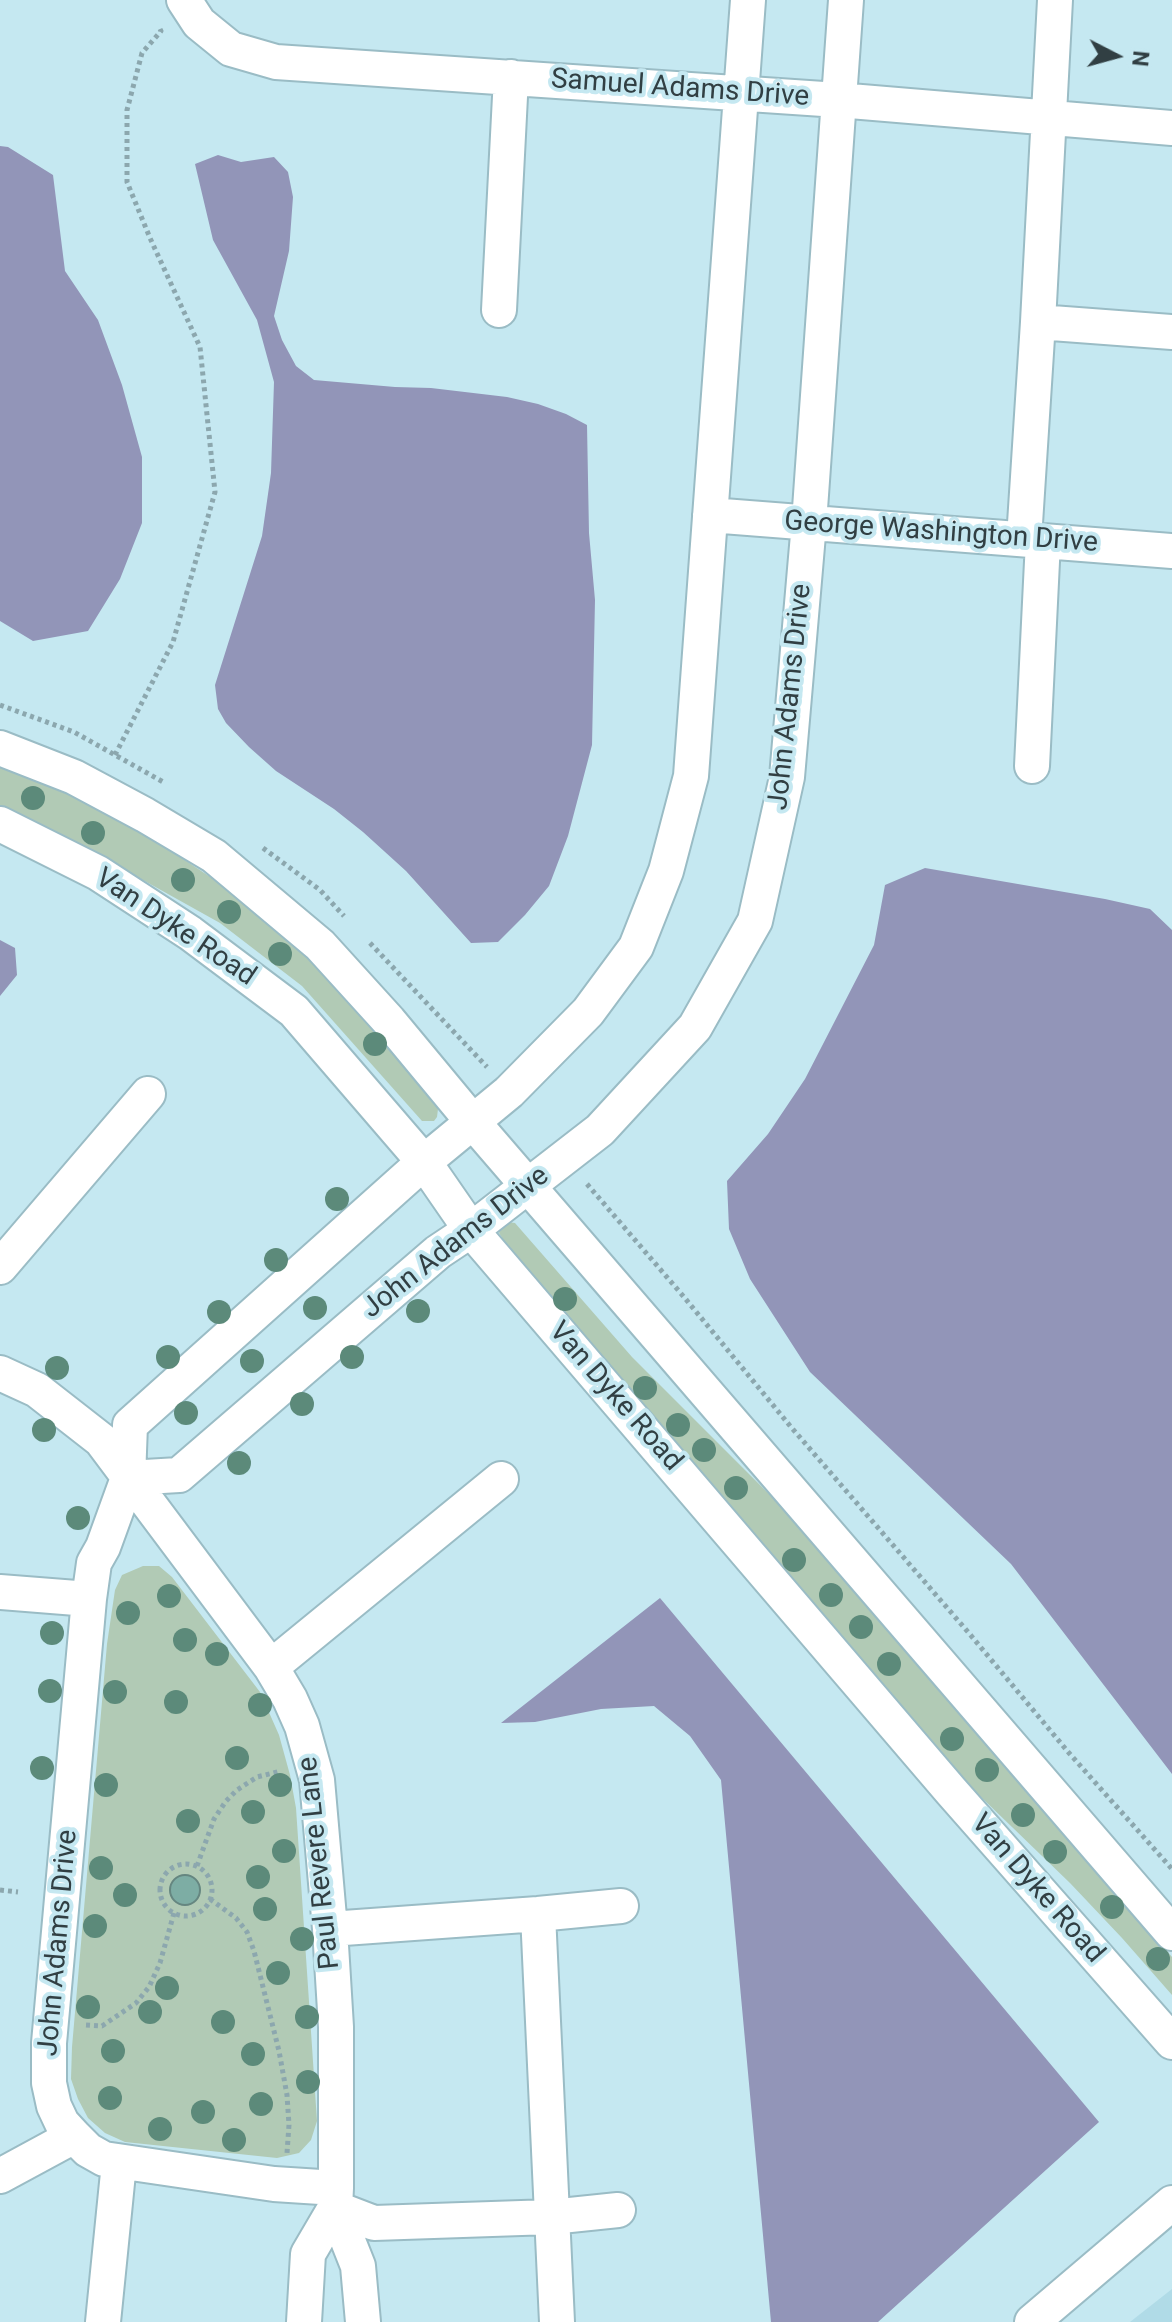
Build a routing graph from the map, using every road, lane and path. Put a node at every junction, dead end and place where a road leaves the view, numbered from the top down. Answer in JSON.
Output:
{"nodes":[{"id":1,"x":748,"y":0,"type":"edge"},
{"id":2,"x":846,"y":0,"type":"edge"},
{"id":3,"x":1055,"y":0,"type":"edge"},
{"id":4,"x":192,"y":11,"type":"edge"},
{"id":5,"x":161,"y":31,"type":"dead end"},
{"id":6,"x":511,"y":77,"type":"junction"},
{"id":7,"x":742,"y":93,"type":"junction"},
{"id":8,"x":838,"y":100,"type":"junction"},
{"id":9,"x":1050,"y":117,"type":"junction"},
{"id":10,"x":1172,"y":128,"type":"edge"},
{"id":11,"x":499,"y":310,"type":"dead end"},
{"id":12,"x":1038,"y":322,"type":"junction"},
{"id":13,"x":1172,"y":332,"type":"edge"},
{"id":14,"x":710,"y":515,"type":"junction"},
{"id":15,"x":809,"y":523,"type":"junction"},
{"id":16,"x":1034,"y":540,"type":"junction"},
{"id":17,"x":1172,"y":551,"type":"edge"},
{"id":18,"x":0,"y":748,"type":"edge"},
{"id":19,"x":115,"y":755,"type":"dead end"},
{"id":20,"x":1032,"y":766,"type":"dead end"},
{"id":21,"x":0,"y":824,"type":"edge"},
{"id":22,"x":148,"y":1094,"type":"dead end"},
{"id":23,"x":472,"y":1121,"type":"junction"},
{"id":24,"x":424,"y":1162,"type":"junction"},
{"id":25,"x":528,"y":1186,"type":"junction"},
{"id":26,"x":471,"y":1230,"type":"junction"},
{"id":27,"x":0,"y":1267,"type":"edge"},
{"id":28,"x":0,"y":1373,"type":"edge"},
{"id":29,"x":128,"y":1478,"type":"junction"},
{"id":30,"x":501,"y":1479,"type":"dead end"},
{"id":31,"x":0,"y":1592,"type":"edge"},
{"id":32,"x":89,"y":1599,"type":"junction"},
{"id":33,"x":271,"y":1667,"type":"junction"},
{"id":34,"x":286,"y":1769,"type":"dead end"},
{"id":35,"x":197,"y":1866,"type":"junction"},
{"id":36,"x":0,"y":1890,"type":"edge"},
{"id":37,"x":18,"y":1892,"type":"dead end"},
{"id":38,"x":210,"y":1899,"type":"junction"},
{"id":39,"x":621,"y":1906,"type":"dead end"},
{"id":40,"x":174,"y":1913,"type":"junction"},
{"id":41,"x":538,"y":1914,"type":"junction"},
{"id":42,"x":330,"y":1929,"type":"junction"},
{"id":43,"x":1172,"y":1933,"type":"edge"},
{"id":44,"x":77,"y":2024,"type":"dead end"},
{"id":45,"x":1172,"y":2042,"type":"edge"},
{"id":46,"x":74,"y":2136,"type":"junction"},
{"id":47,"x":287,"y":2158,"type":"dead end"},
{"id":48,"x":119,"y":2163,"type":"junction"},
{"id":49,"x":0,"y":2176,"type":"edge"},
{"id":50,"x":336,"y":2198,"type":"junction"},
{"id":51,"x":1172,"y":2203,"type":"edge"},
{"id":52,"x":618,"y":2210,"type":"dead end"},
{"id":53,"x":551,"y":2217,"type":"junction"},
{"id":54,"x":103,"y":2322,"type":"edge"},
{"id":55,"x":304,"y":2322,"type":"edge"},
{"id":56,"x":363,"y":2322,"type":"edge"},
{"id":57,"x":557,"y":2322,"type":"edge"},
{"id":58,"x":1032,"y":2322,"type":"edge"}],
"edges":[{"from":1,"to":7,"type":"street","name":"John Adams Drive"},
{"from":2,"to":8,"type":"street","name":"John Adams Drive"},
{"from":3,"to":9,"type":"street"},
{"from":4,"to":6,"type":"street","name":"Samuel Adams Drive"},
{"from":5,"to":19,"type":"path"},
{"from":6,"to":7,"type":"street","name":"Samuel Adams Drive"},
{"from":6,"to":11,"type":"street"},
{"from":7,"to":8,"type":"street","name":"Samuel Adams Drive"},
{"from":7,"to":14,"type":"street","name":"John Adams Drive"},
{"from":8,"to":9,"type":"street","name":"Samuel Adams Drive"},
{"from":8,"to":15,"type":"street","name":"John Adams Drive"},
{"from":9,"to":10,"type":"street","name":"Samuel Adams Drive"},
{"from":9,"to":12,"type":"street"},
{"from":12,"to":13,"type":"street"},
{"from":12,"to":16,"type":"street"},
{"from":14,"to":15,"type":"street","name":"George Washington Drive"},
{"from":14,"to":23,"type":"street","name":"John Adams Drive"},
{"from":15,"to":16,"type":"street","name":"George Washington Drive"},
{"from":15,"to":25,"type":"street","name":"John Adams Drive"},
{"from":16,"to":17,"type":"street","name":"George Washington Drive"},
{"from":16,"to":20,"type":"street"},
{"from":18,"to":23,"type":"street"},
{"from":21,"to":24,"type":"street","name":"Van Dyke Road"},
{"from":22,"to":27,"type":"street"},
{"from":23,"to":24,"type":"street","name":"John Adams Drive"},
{"from":23,"to":25,"type":"street"},
{"from":24,"to":26,"type":"street","name":"Van Dyke Road"},
{"from":24,"to":29,"type":"street","name":"John Adams Drive"},
{"from":25,"to":26,"type":"street","name":"John Adams Drive"},
{"from":25,"to":43,"type":"street"},
{"from":26,"to":29,"type":"street","name":"John Adams Drive"},
{"from":26,"to":45,"type":"street","name":"Van Dyke Road"},
{"from":28,"to":29,"type":"street","name":"Paul Revere Lane"},
{"from":29,"to":32,"type":"street","name":"John Adams Drive"},
{"from":29,"to":33,"type":"street","name":"Paul Revere Lane"},
{"from":30,"to":33,"type":"street"},
{"from":31,"to":32,"type":"street"},
{"from":32,"to":46,"type":"street","name":"John Adams Drive"},
{"from":33,"to":42,"type":"street","name":"Paul Revere Lane"},
{"from":34,"to":35,"type":"path"},
{"from":35,"to":38,"type":"path"},
{"from":35,"to":40,"type":"path"},
{"from":36,"to":37,"type":"path"},
{"from":38,"to":40,"type":"path"},
{"from":38,"to":47,"type":"path"},
{"from":39,"to":41,"type":"street"},
{"from":40,"to":44,"type":"path"},
{"from":41,"to":42,"type":"street"},
{"from":41,"to":53,"type":"street"},
{"from":42,"to":50,"type":"street","name":"Paul Revere Lane"},
{"from":46,"to":48,"type":"street","name":"John Adams Drive"},
{"from":46,"to":49,"type":"street"},
{"from":48,"to":50,"type":"street","name":"John Adams Drive"},
{"from":48,"to":54,"type":"street"},
{"from":50,"to":53,"type":"street","name":"John Adams Drive"},
{"from":50,"to":55,"type":"street"},
{"from":50,"to":56,"type":"street","name":"Paul Revere Lane"},
{"from":51,"to":58,"type":"street"},
{"from":52,"to":53,"type":"street","name":"John Adams Drive"},
{"from":53,"to":57,"type":"street"}]}
